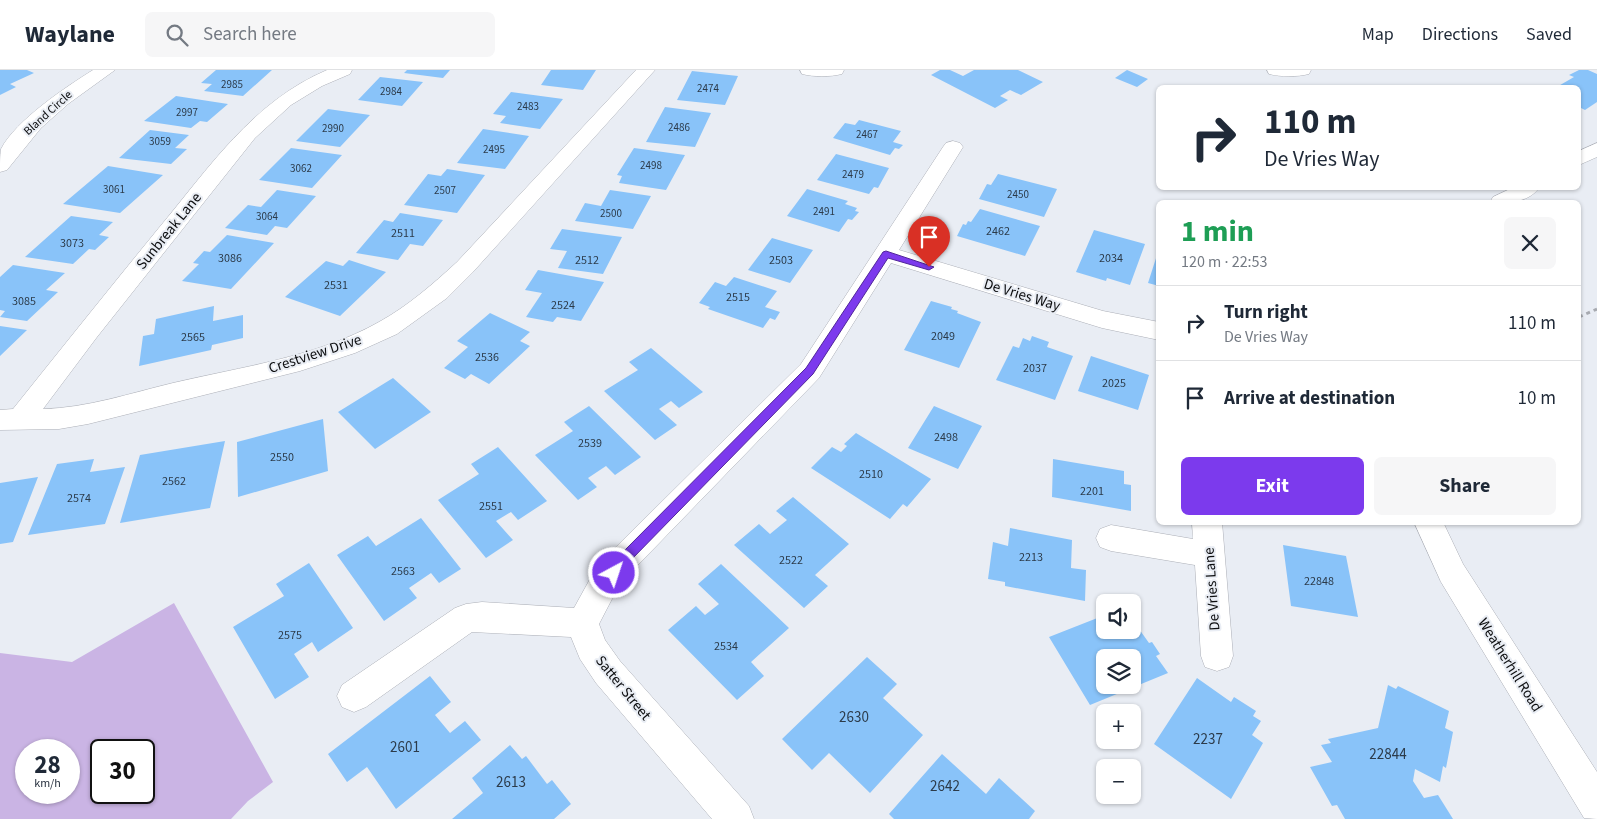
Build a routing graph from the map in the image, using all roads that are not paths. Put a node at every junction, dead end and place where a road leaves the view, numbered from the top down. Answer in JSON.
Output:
{"nodes":[{"id":1,"x":106,"y":70,"type":"edge"},
{"id":2,"x":343,"y":70,"type":"edge"},
{"id":3,"x":646,"y":70,"type":"edge"},
{"id":4,"x":808,"y":70,"type":"edge"},
{"id":5,"x":835,"y":70,"type":"edge"},
{"id":6,"x":1276,"y":70,"type":"edge"},
{"id":7,"x":1302,"y":70,"type":"edge"},
{"id":8,"x":953,"y":147,"type":"dead end"},
{"id":9,"x":1597,"y":149,"type":"edge"},
{"id":10,"x":1581,"y":158,"type":"edge"},
{"id":11,"x":0,"y":166,"type":"edge"},
{"id":12,"x":1524,"y":190,"type":"edge"},
{"id":13,"x":1505,"y":200,"type":"edge"},
{"id":14,"x":886,"y":254,"type":"junction"},
{"id":15,"x":1156,"y":330,"type":"edge"},
{"id":16,"x":10,"y":420,"type":"edge"},
{"id":17,"x":1207,"y":525,"type":"edge"},
{"id":18,"x":1429,"y":525,"type":"edge"},
{"id":19,"x":1111,"y":538,"type":"dead end"},
{"id":20,"x":1210,"y":554,"type":"junction"},
{"id":21,"x":583,"y":623,"type":"junction"},
{"id":22,"x":1217,"y":656,"type":"dead end"},
{"id":23,"x":354,"y":696,"type":"dead end"},
{"id":24,"x":1597,"y":805,"type":"edge"},
{"id":25,"x":736,"y":819,"type":"edge"}],
"edges":[{"from":1,"to":11,"type":"street","name":"Bland Circle"},
{"from":2,"to":16,"type":"street","name":"Sunbreak Lane"},
{"from":3,"to":16,"type":"street","name":"Crestview Drive"},
{"from":4,"to":5,"type":"street"},
{"from":6,"to":7,"type":"street"},
{"from":8,"to":14,"type":"street"},
{"from":9,"to":10,"type":"street"},
{"from":12,"to":13,"type":"street"},
{"from":14,"to":15,"type":"street","name":"De Vries Way"},
{"from":14,"to":21,"type":"street"},
{"from":17,"to":20,"type":"street","name":"De Vries Lane"},
{"from":18,"to":24,"type":"street","name":"Weatherhill Road"},
{"from":19,"to":20,"type":"street"},
{"from":20,"to":22,"type":"street","name":"De Vries Lane"},
{"from":21,"to":23,"type":"street"},
{"from":21,"to":25,"type":"street","name":"Satter Street"}]}
